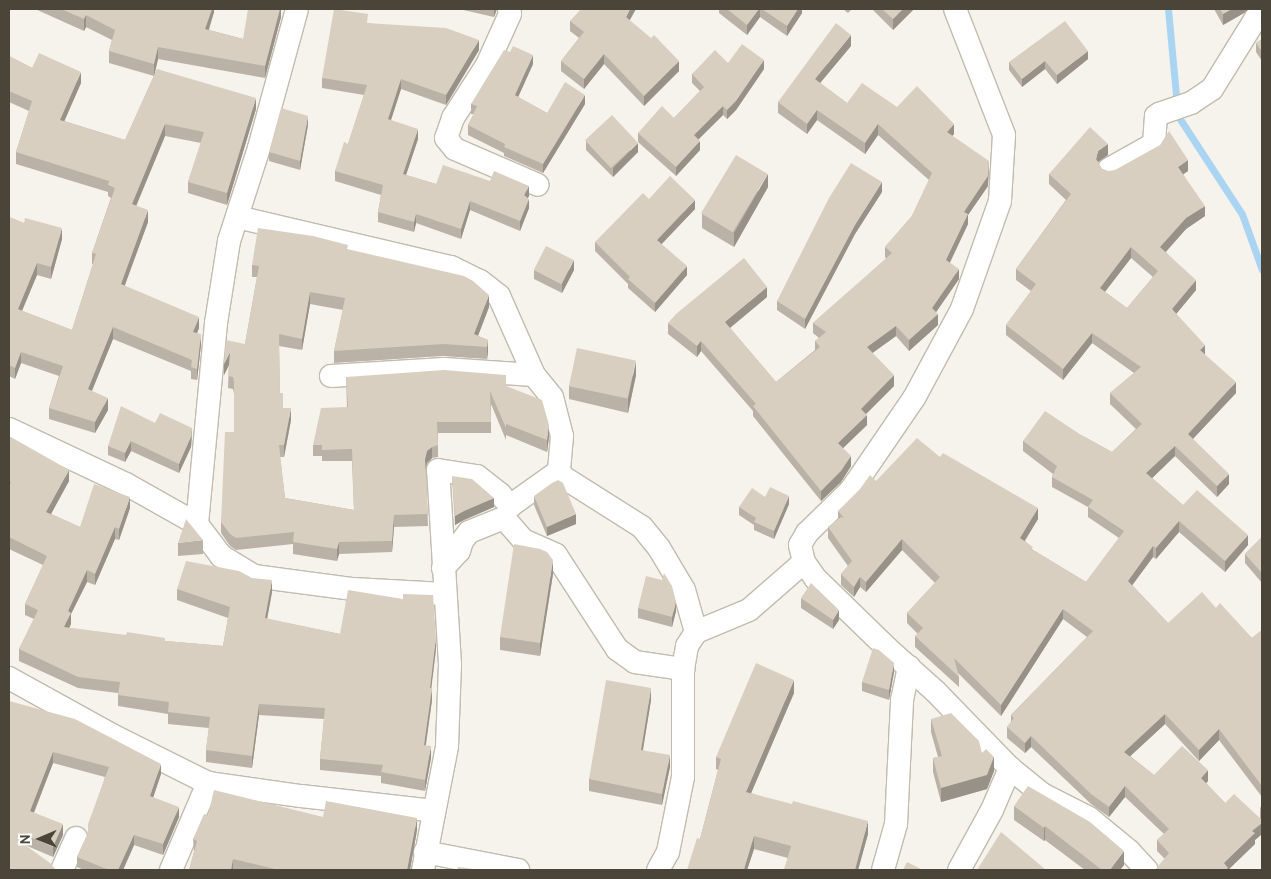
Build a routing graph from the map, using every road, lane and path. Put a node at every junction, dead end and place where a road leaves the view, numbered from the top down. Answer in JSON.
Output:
{"nodes":[{"id":1,"x":297,"y":9,"type":"edge"},
{"id":2,"x":509,"y":9,"type":"edge"},
{"id":3,"x":956,"y":9,"type":"edge"},
{"id":4,"x":1262,"y":12,"type":"edge"},
{"id":5,"x":1109,"y":169,"type":"edge"},
{"id":6,"x":538,"y":184,"type":"dead end"},
{"id":7,"x":237,"y":217,"type":"junction"},
{"id":8,"x":534,"y":375,"type":"junction"},
{"id":9,"x":331,"y":376,"type":"dead end"},
{"id":10,"x":9,"y":429,"type":"edge"},
{"id":11,"x":559,"y":471,"type":"junction"},
{"id":12,"x":197,"y":524,"type":"junction"},
{"id":13,"x":804,"y":562,"type":"junction"},
{"id":14,"x":443,"y":568,"type":"junction"},
{"id":15,"x":444,"y":594,"type":"junction"},
{"id":16,"x":696,"y":632,"type":"junction"},
{"id":17,"x":909,"y":667,"type":"junction"},
{"id":18,"x":683,"y":669,"type":"junction"},
{"id":19,"x":9,"y":678,"type":"edge"},
{"id":20,"x":1010,"y":768,"type":"junction"},
{"id":21,"x":208,"y":783,"type":"junction"},
{"id":22,"x":434,"y":811,"type":"junction"},
{"id":23,"x":76,"y":838,"type":"dead end"},
{"id":24,"x":424,"y":861,"type":"edge"},
{"id":25,"x":62,"y":870,"type":"edge"},
{"id":26,"x":172,"y":870,"type":"edge"},
{"id":27,"x":518,"y":870,"type":"edge"},
{"id":28,"x":658,"y":870,"type":"edge"},
{"id":29,"x":883,"y":870,"type":"edge"},
{"id":30,"x":959,"y":870,"type":"edge"},
{"id":31,"x":1147,"y":870,"type":"edge"}],
"edges":[{"from":1,"to":7,"type":"street"},
{"from":2,"to":6,"type":"street"},
{"from":3,"to":13,"type":"street"},
{"from":4,"to":5,"type":"street"},
{"from":7,"to":8,"type":"street"},
{"from":7,"to":12,"type":"street"},
{"from":8,"to":9,"type":"street"},
{"from":8,"to":11,"type":"street"},
{"from":10,"to":12,"type":"street"},
{"from":11,"to":14,"type":"street"},
{"from":11,"to":16,"type":"street"},
{"from":12,"to":15,"type":"street"},
{"from":13,"to":16,"type":"street"},
{"from":13,"to":17,"type":"street"},
{"from":14,"to":15,"type":"street"},
{"from":14,"to":18,"type":"street"},
{"from":15,"to":22,"type":"street"},
{"from":16,"to":18,"type":"street"},
{"from":17,"to":20,"type":"street"},
{"from":17,"to":29,"type":"street"},
{"from":18,"to":28,"type":"street"},
{"from":19,"to":21,"type":"street"},
{"from":20,"to":30,"type":"street"},
{"from":20,"to":31,"type":"street"},
{"from":21,"to":22,"type":"street"},
{"from":21,"to":26,"type":"street"},
{"from":22,"to":24,"type":"street"},
{"from":23,"to":25,"type":"street"},
{"from":24,"to":27,"type":"street"}]}
